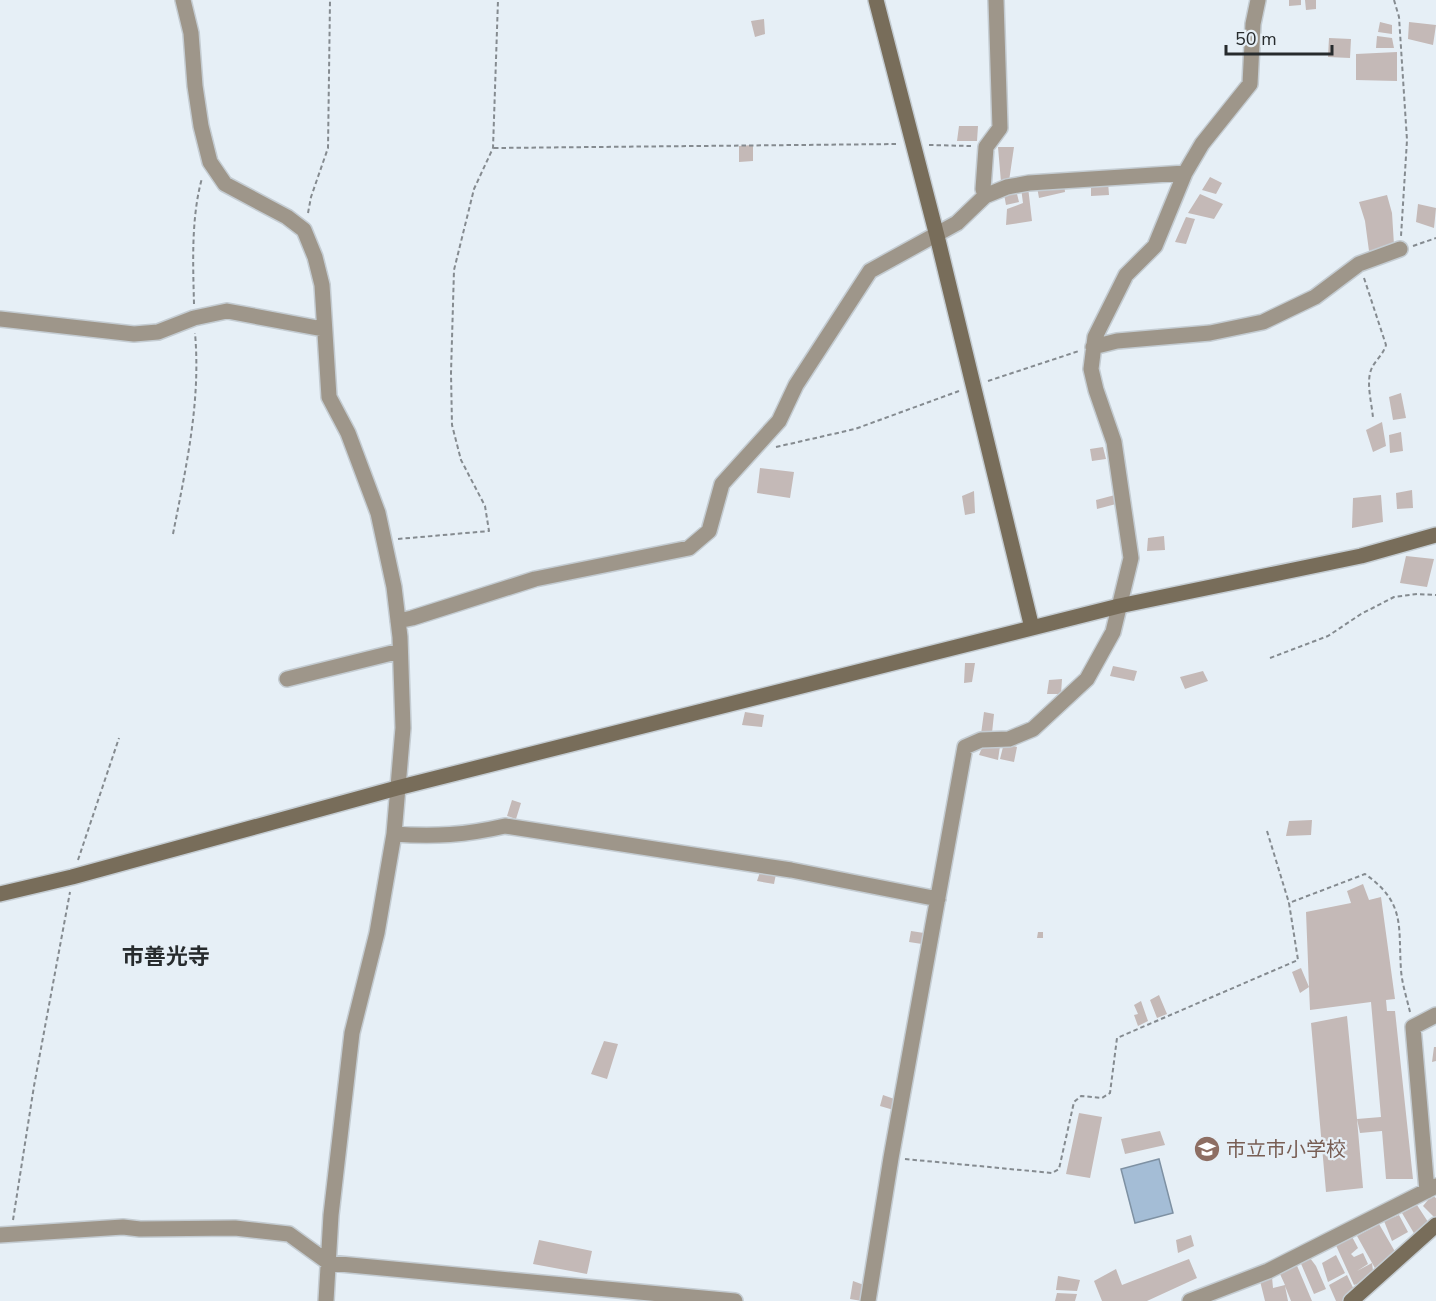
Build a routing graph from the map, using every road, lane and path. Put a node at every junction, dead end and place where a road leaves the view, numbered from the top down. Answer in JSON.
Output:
{"nodes":[{"id":1,"x":183,"y":0,"type":"edge"},
{"id":2,"x":330,"y":0,"type":"edge"},
{"id":3,"x":498,"y":0,"type":"edge"},
{"id":4,"x":876,"y":0,"type":"edge"},
{"id":5,"x":996,"y":0,"type":"edge"},
{"id":6,"x":1258,"y":0,"type":"edge"},
{"id":7,"x":1394,"y":0,"type":"edge"},
{"id":8,"x":912,"y":144,"type":"junction"},
{"id":9,"x":493,"y":147,"type":"junction"},
{"id":10,"x":986,"y":147,"type":"junction"},
{"id":11,"x":208,"y":155,"type":"junction"},
{"id":12,"x":1185,"y":173,"type":"junction"},
{"id":13,"x":985,"y":196,"type":"junction"},
{"id":14,"x":304,"y":230,"type":"junction"},
{"id":15,"x":937,"y":236,"type":"junction"},
{"id":16,"x":1436,"y":238,"type":"edge"},
{"id":17,"x":1400,"y":249,"type":"junction"},
{"id":18,"x":1359,"y":264,"type":"junction"},
{"id":19,"x":194,"y":318,"type":"junction"},
{"id":20,"x":0,"y":320,"type":"edge"},
{"id":21,"x":324,"y":329,"type":"junction"},
{"id":22,"x":1094,"y":347,"type":"junction"},
{"id":23,"x":974,"y":385,"type":"junction"},
{"id":24,"x":1373,"y":418,"type":"dead end"},
{"id":25,"x":774,"y":447,"type":"dead end"},
{"id":26,"x":172,"y":534,"type":"dead end"},
{"id":27,"x":1436,"y":535,"type":"edge"},
{"id":28,"x":383,"y":540,"type":"junction"},
{"id":29,"x":1436,"y":595,"type":"edge"},
{"id":30,"x":1119,"y":606,"type":"junction"},
{"id":31,"x":398,"y":621,"type":"junction"},
{"id":32,"x":1032,"y":628,"type":"junction"},
{"id":33,"x":400,"y":651,"type":"junction"},
{"id":34,"x":1270,"y":658,"type":"dead end"},
{"id":35,"x":287,"y":679,"type":"dead end"},
{"id":36,"x":119,"y":738,"type":"dead end"},
{"id":37,"x":398,"y":788,"type":"junction"},
{"id":38,"x":1267,"y":831,"type":"dead end"},
{"id":39,"x":394,"y":834,"type":"junction"},
{"id":40,"x":72,"y":877,"type":"junction"},
{"id":41,"x":0,"y":894,"type":"edge"},
{"id":42,"x":938,"y":899,"type":"junction"},
{"id":43,"x":1289,"y":903,"type":"junction"},
{"id":44,"x":1436,"y":1015,"type":"edge"},
{"id":45,"x":1413,"y":1027,"type":"junction"},
{"id":46,"x":891,"y":1158,"type":"junction"},
{"id":47,"x":1432,"y":1188,"type":"edge"},
{"id":48,"x":1436,"y":1225,"type":"edge"},
{"id":49,"x":5,"y":1234,"type":"edge"},
{"id":50,"x":328,"y":1263,"type":"junction"},
{"id":51,"x":326,"y":1301,"type":"edge"},
{"id":52,"x":735,"y":1301,"type":"edge"},
{"id":53,"x":868,"y":1301,"type":"edge"},
{"id":54,"x":1190,"y":1301,"type":"edge"},
{"id":55,"x":1351,"y":1301,"type":"edge"}],
"edges":[{"from":1,"to":11,"type":"street"},
{"from":2,"to":14,"type":"path"},
{"from":3,"to":9,"type":"path"},
{"from":4,"to":8,"type":"street"},
{"from":5,"to":10,"type":"street"},
{"from":6,"to":12,"type":"street"},
{"from":7,"to":17,"type":"path"},
{"from":8,"to":9,"type":"path"},
{"from":8,"to":10,"type":"path"},
{"from":8,"to":15,"type":"street"},
{"from":9,"to":28,"type":"path"},
{"from":10,"to":13,"type":"street"},
{"from":11,"to":14,"type":"street"},
{"from":11,"to":19,"type":"path"},
{"from":12,"to":13,"type":"street"},
{"from":12,"to":22,"type":"street"},
{"from":13,"to":15,"type":"street"},
{"from":14,"to":21,"type":"street"},
{"from":15,"to":23,"type":"street"},
{"from":15,"to":31,"type":"street"},
{"from":16,"to":17,"type":"path"},
{"from":17,"to":18,"type":"street"},
{"from":18,"to":22,"type":"street"},
{"from":18,"to":24,"type":"path"},
{"from":19,"to":20,"type":"street"},
{"from":19,"to":21,"type":"street"},
{"from":19,"to":26,"type":"path"},
{"from":21,"to":28,"type":"street"},
{"from":22,"to":23,"type":"path"},
{"from":22,"to":30,"type":"street"},
{"from":23,"to":25,"type":"path"},
{"from":23,"to":32,"type":"street"},
{"from":27,"to":30,"type":"street"},
{"from":28,"to":31,"type":"street"},
{"from":29,"to":34,"type":"path"},
{"from":30,"to":32,"type":"street"},
{"from":30,"to":42,"type":"street"},
{"from":31,"to":33,"type":"street"},
{"from":32,"to":37,"type":"street"},
{"from":33,"to":35,"type":"street"},
{"from":33,"to":37,"type":"street"},
{"from":36,"to":40,"type":"path"},
{"from":37,"to":39,"type":"street"},
{"from":37,"to":40,"type":"street"},
{"from":38,"to":43,"type":"path"},
{"from":39,"to":42,"type":"street"},
{"from":39,"to":50,"type":"street"},
{"from":40,"to":41,"type":"street"},
{"from":40,"to":49,"type":"path"},
{"from":42,"to":46,"type":"street"},
{"from":43,"to":45,"type":"path"},
{"from":43,"to":46,"type":"path"},
{"from":44,"to":45,"type":"street"},
{"from":45,"to":47,"type":"street"},
{"from":46,"to":53,"type":"street"},
{"from":47,"to":54,"type":"street"},
{"from":48,"to":55,"type":"street"},
{"from":49,"to":50,"type":"street"},
{"from":50,"to":51,"type":"street"},
{"from":50,"to":52,"type":"street"}]}
